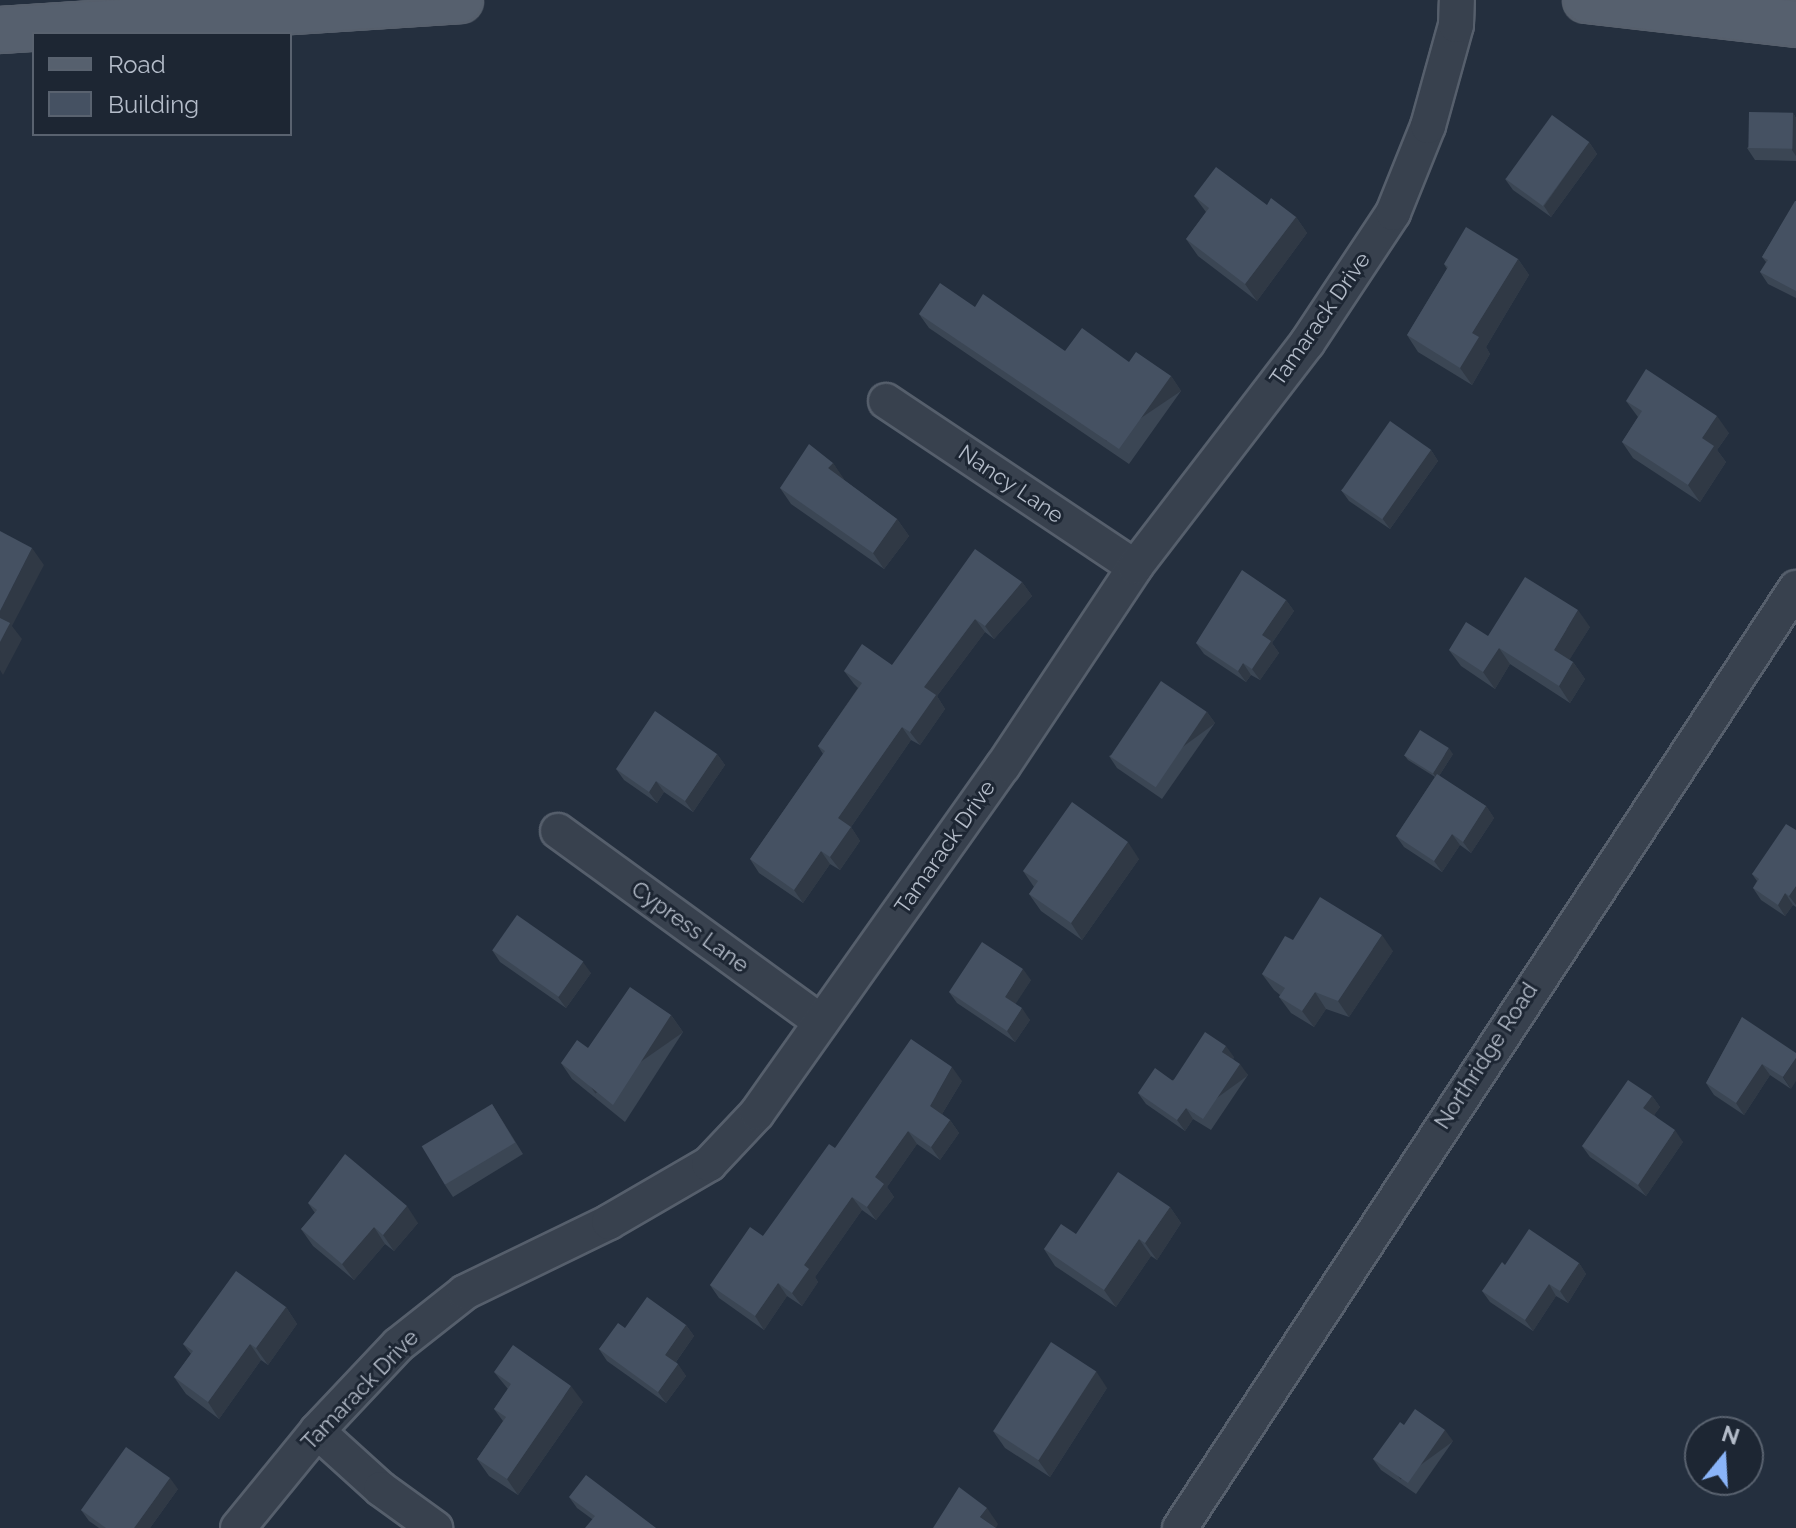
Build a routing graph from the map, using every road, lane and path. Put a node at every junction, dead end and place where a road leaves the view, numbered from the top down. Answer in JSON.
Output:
{"nodes":[{"id":1,"x":460,"y":0,"type":"edge"},
{"id":2,"x":1457,"y":0,"type":"edge"},
{"id":3,"x":1586,"y":0,"type":"edge"},
{"id":4,"x":378,"y":4,"type":"edge"},
{"id":5,"x":1788,"y":16,"type":"edge"},
{"id":6,"x":0,"y":30,"type":"edge"},
{"id":7,"x":886,"y":401,"type":"dead end"},
{"id":8,"x":1135,"y":567,"type":"junction"},
{"id":9,"x":1796,"y":588,"type":"edge"},
{"id":10,"x":558,"y":831,"type":"dead end"},
{"id":11,"x":821,"y":1022,"type":"junction"},
{"id":12,"x":317,"y":1431,"type":"junction"},
{"id":13,"x":238,"y":1528,"type":"edge"},
{"id":14,"x":435,"y":1528,"type":"edge"},
{"id":15,"x":1180,"y":1528,"type":"edge"}],
"edges":[{"from":1,"to":4,"type":"main road"},
{"from":2,"to":8,"type":"street","name":"Tamarack Drive"},
{"from":3,"to":5,"type":"main road"},
{"from":4,"to":6,"type":"main road"},
{"from":7,"to":8,"type":"street","name":"Nancy Lane"},
{"from":8,"to":11,"type":"street","name":"Tamarack Drive"},
{"from":9,"to":15,"type":"street","name":"Northridge Road"},
{"from":10,"to":11,"type":"street","name":"Cypress Lane"},
{"from":11,"to":12,"type":"street","name":"Tamarack Drive"},
{"from":12,"to":13,"type":"street","name":"Tamarack Drive"},
{"from":12,"to":14,"type":"street"}]}
